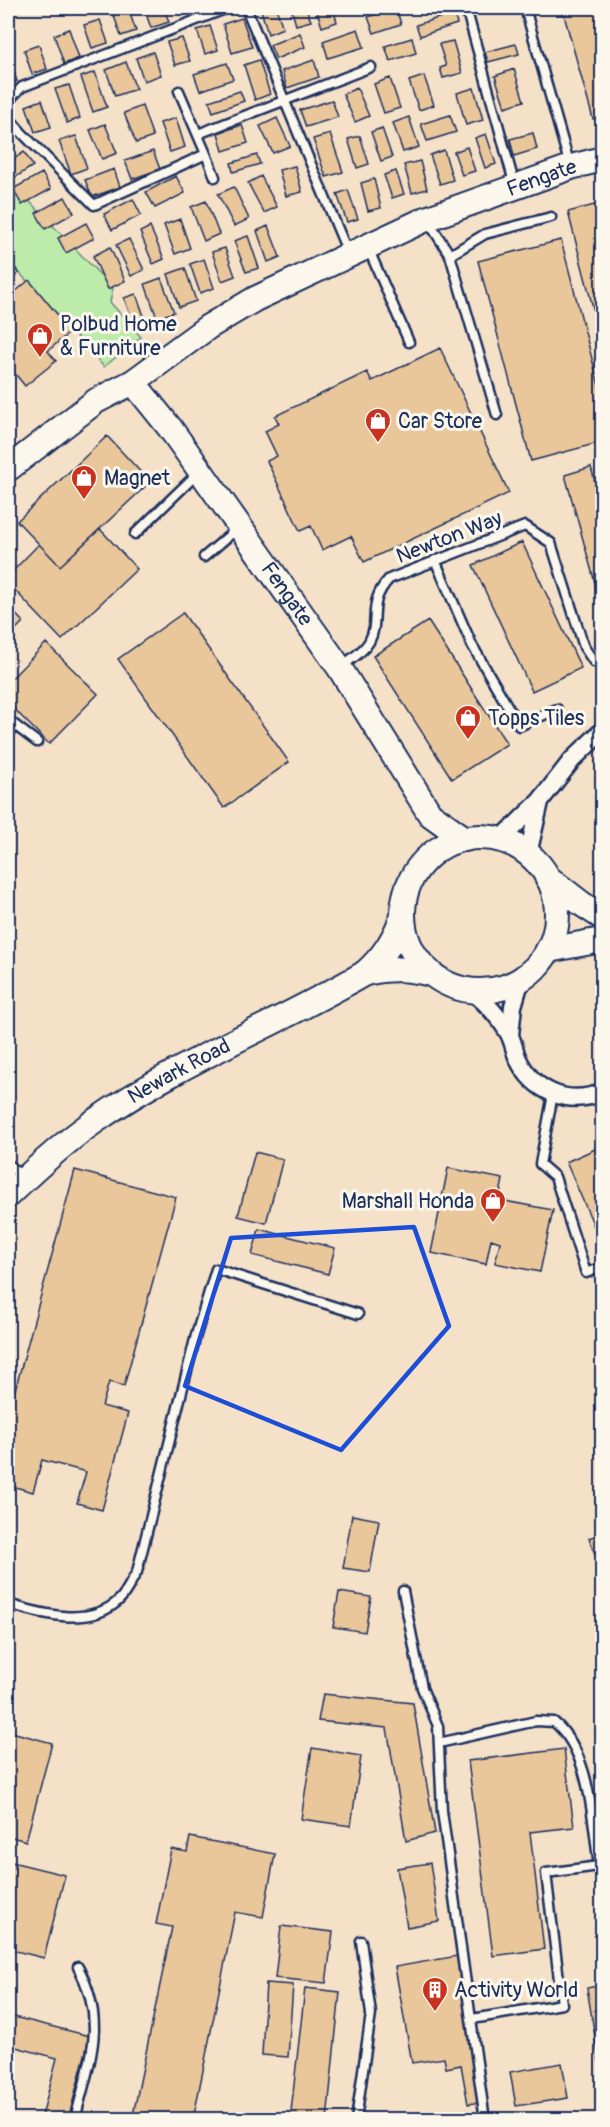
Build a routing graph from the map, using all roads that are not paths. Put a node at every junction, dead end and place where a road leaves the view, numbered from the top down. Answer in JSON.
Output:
{"nodes":[{"id":1,"x":228,"y":8,"type":"edge"},
{"id":2,"x":246,"y":8,"type":"edge"},
{"id":3,"x":466,"y":8,"type":"edge"},
{"id":4,"x":525,"y":8,"type":"edge"},
{"id":5,"x":371,"y":67,"type":"dead end"},
{"id":6,"x":179,"y":91,"type":"dead end"},
{"id":7,"x":285,"y":100,"type":"junction"},
{"id":8,"x":8,"y":107,"type":"edge"},
{"id":9,"x":198,"y":134,"type":"junction"},
{"id":10,"x":207,"y":154,"type":"junction"},
{"id":11,"x":603,"y":159,"type":"edge"},
{"id":12,"x":571,"y":167,"type":"junction"},
{"id":13,"x":215,"y":177,"type":"dead end"},
{"id":14,"x":515,"y":187,"type":"junction"},
{"id":15,"x":551,"y":217,"type":"dead end"},
{"id":16,"x":426,"y":219,"type":"junction"},
{"id":17,"x":357,"y":250,"type":"junction"},
{"id":18,"x":450,"y":255,"type":"junction"},
{"id":19,"x":409,"y":342,"type":"dead end"},
{"id":20,"x":133,"y":382,"type":"junction"},
{"id":21,"x":497,"y":415,"type":"dead end"},
{"id":22,"x":12,"y":462,"type":"edge"},
{"id":23,"x":200,"y":470,"type":"junction"},
{"id":24,"x":240,"y":526,"type":"junction"},
{"id":25,"x":135,"y":534,"type":"dead end"},
{"id":26,"x":204,"y":557,"type":"dead end"},
{"id":27,"x":435,"y":560,"type":"junction"},
{"id":28,"x":603,"y":660,"type":"edge"},
{"id":29,"x":339,"y":667,"type":"junction"},
{"id":30,"x":557,"y":709,"type":"dead end"},
{"id":31,"x":8,"y":720,"type":"edge"},
{"id":32,"x":603,"y":731,"type":"edge"},
{"id":33,"x":38,"y":742,"type":"dead end"},
{"id":34,"x":540,"y":801,"type":"junction"},
{"id":35,"x":430,"y":814,"type":"junction"},
{"id":36,"x":465,"y":838,"type":"junction"},
{"id":37,"x":500,"y":840,"type":"junction"},
{"id":38,"x":528,"y":854,"type":"junction"},
{"id":39,"x":415,"y":872,"type":"junction"},
{"id":40,"x":547,"y":877,"type":"junction"},
{"id":41,"x":403,"y":916,"type":"junction"},
{"id":42,"x":603,"y":916,"type":"edge"},
{"id":43,"x":603,"y":940,"type":"edge"},
{"id":44,"x":548,"y":950,"type":"junction"},
{"id":45,"x":364,"y":973,"type":"junction"},
{"id":46,"x":431,"y":974,"type":"junction"},
{"id":47,"x":521,"y":979,"type":"junction"},
{"id":48,"x":472,"y":991,"type":"junction"},
{"id":49,"x":510,"y":1035,"type":"junction"},
{"id":50,"x":603,"y":1092,"type":"edge"},
{"id":51,"x":553,"y":1094,"type":"junction"},
{"id":52,"x":13,"y":1179,"type":"edge"},
{"id":53,"x":603,"y":1267,"type":"edge"},
{"id":54,"x":358,"y":1314,"type":"dead end"},
{"id":55,"x":403,"y":1591,"type":"dead end"},
{"id":56,"x":8,"y":1604,"type":"edge"},
{"id":57,"x":439,"y":1743,"type":"junction"},
{"id":58,"x":361,"y":1941,"type":"dead end"},
{"id":59,"x":78,"y":1966,"type":"dead end"},
{"id":60,"x":472,"y":2019,"type":"junction"},
{"id":61,"x":75,"y":2120,"type":"edge"},
{"id":62,"x":356,"y":2120,"type":"edge"},
{"id":63,"x":485,"y":2120,"type":"edge"}],
"edges":[{"from":1,"to":8,"type":"lane"},
{"from":2,"to":7,"type":"lane"},
{"from":3,"to":14,"type":"lane"},
{"from":4,"to":12,"type":"lane"},
{"from":5,"to":7,"type":"lane"},
{"from":6,"to":9,"type":"lane"},
{"from":7,"to":9,"type":"lane"},
{"from":7,"to":17,"type":"lane"},
{"from":8,"to":10,"type":"lane"},
{"from":9,"to":10,"type":"lane"},
{"from":10,"to":13,"type":"lane"},
{"from":11,"to":12,"type":"street","name":"Fengate"},
{"from":12,"to":14,"type":"street","name":"Fengate"},
{"from":14,"to":16,"type":"street","name":"Fengate"},
{"from":15,"to":18,"type":"lane"},
{"from":16,"to":17,"type":"street","name":"Fengate"},
{"from":16,"to":18,"type":"lane"},
{"from":17,"to":19,"type":"lane"},
{"from":17,"to":20,"type":"street","name":"Fengate"},
{"from":18,"to":21,"type":"lane"},
{"from":20,"to":22,"type":"street","name":"Fengate"},
{"from":20,"to":23,"type":"street","name":"Fengate"},
{"from":23,"to":24,"type":"street","name":"Fengate"},
{"from":23,"to":25,"type":"lane"},
{"from":24,"to":26,"type":"lane"},
{"from":24,"to":29,"type":"street","name":"Fengate"},
{"from":27,"to":28,"type":"lane","name":"Newton Way"},
{"from":27,"to":29,"type":"lane","name":"Newton Way"},
{"from":27,"to":30,"type":"lane"},
{"from":29,"to":35,"type":"street","name":"Fengate"},
{"from":31,"to":33,"type":"lane"},
{"from":32,"to":34,"type":"street"},
{"from":34,"to":37,"type":"street"},
{"from":34,"to":38,"type":"street"},
{"from":35,"to":36,"type":"street","name":"Fengate"},
{"from":35,"to":39,"type":"street"},
{"from":36,"to":37,"type":"street"},
{"from":36,"to":39,"type":"street"},
{"from":37,"to":38,"type":"street"},
{"from":38,"to":40,"type":"street"},
{"from":39,"to":41,"type":"street"},
{"from":40,"to":42,"type":"street"},
{"from":40,"to":44,"type":"street"},
{"from":41,"to":45,"type":"street","name":"Newark Road"},
{"from":41,"to":46,"type":"street"},
{"from":43,"to":44,"type":"street"},
{"from":44,"to":47,"type":"street"},
{"from":45,"to":46,"type":"street","name":"Newark Road"},
{"from":45,"to":52,"type":"street","name":"Newark Road"},
{"from":46,"to":48,"type":"street"},
{"from":47,"to":48,"type":"street"},
{"from":47,"to":49,"type":"street"},
{"from":48,"to":49,"type":"street"},
{"from":49,"to":51,"type":"street"},
{"from":50,"to":51,"type":"street"},
{"from":51,"to":53,"type":"lane"},
{"from":54,"to":56,"type":"lane"},
{"from":55,"to":57,"type":"lane"},
{"from":57,"to":60,"type":"lane"},
{"from":57,"to":60,"type":"lane"},
{"from":58,"to":62,"type":"lane"},
{"from":59,"to":61,"type":"lane"},
{"from":60,"to":63,"type":"lane"}]}
